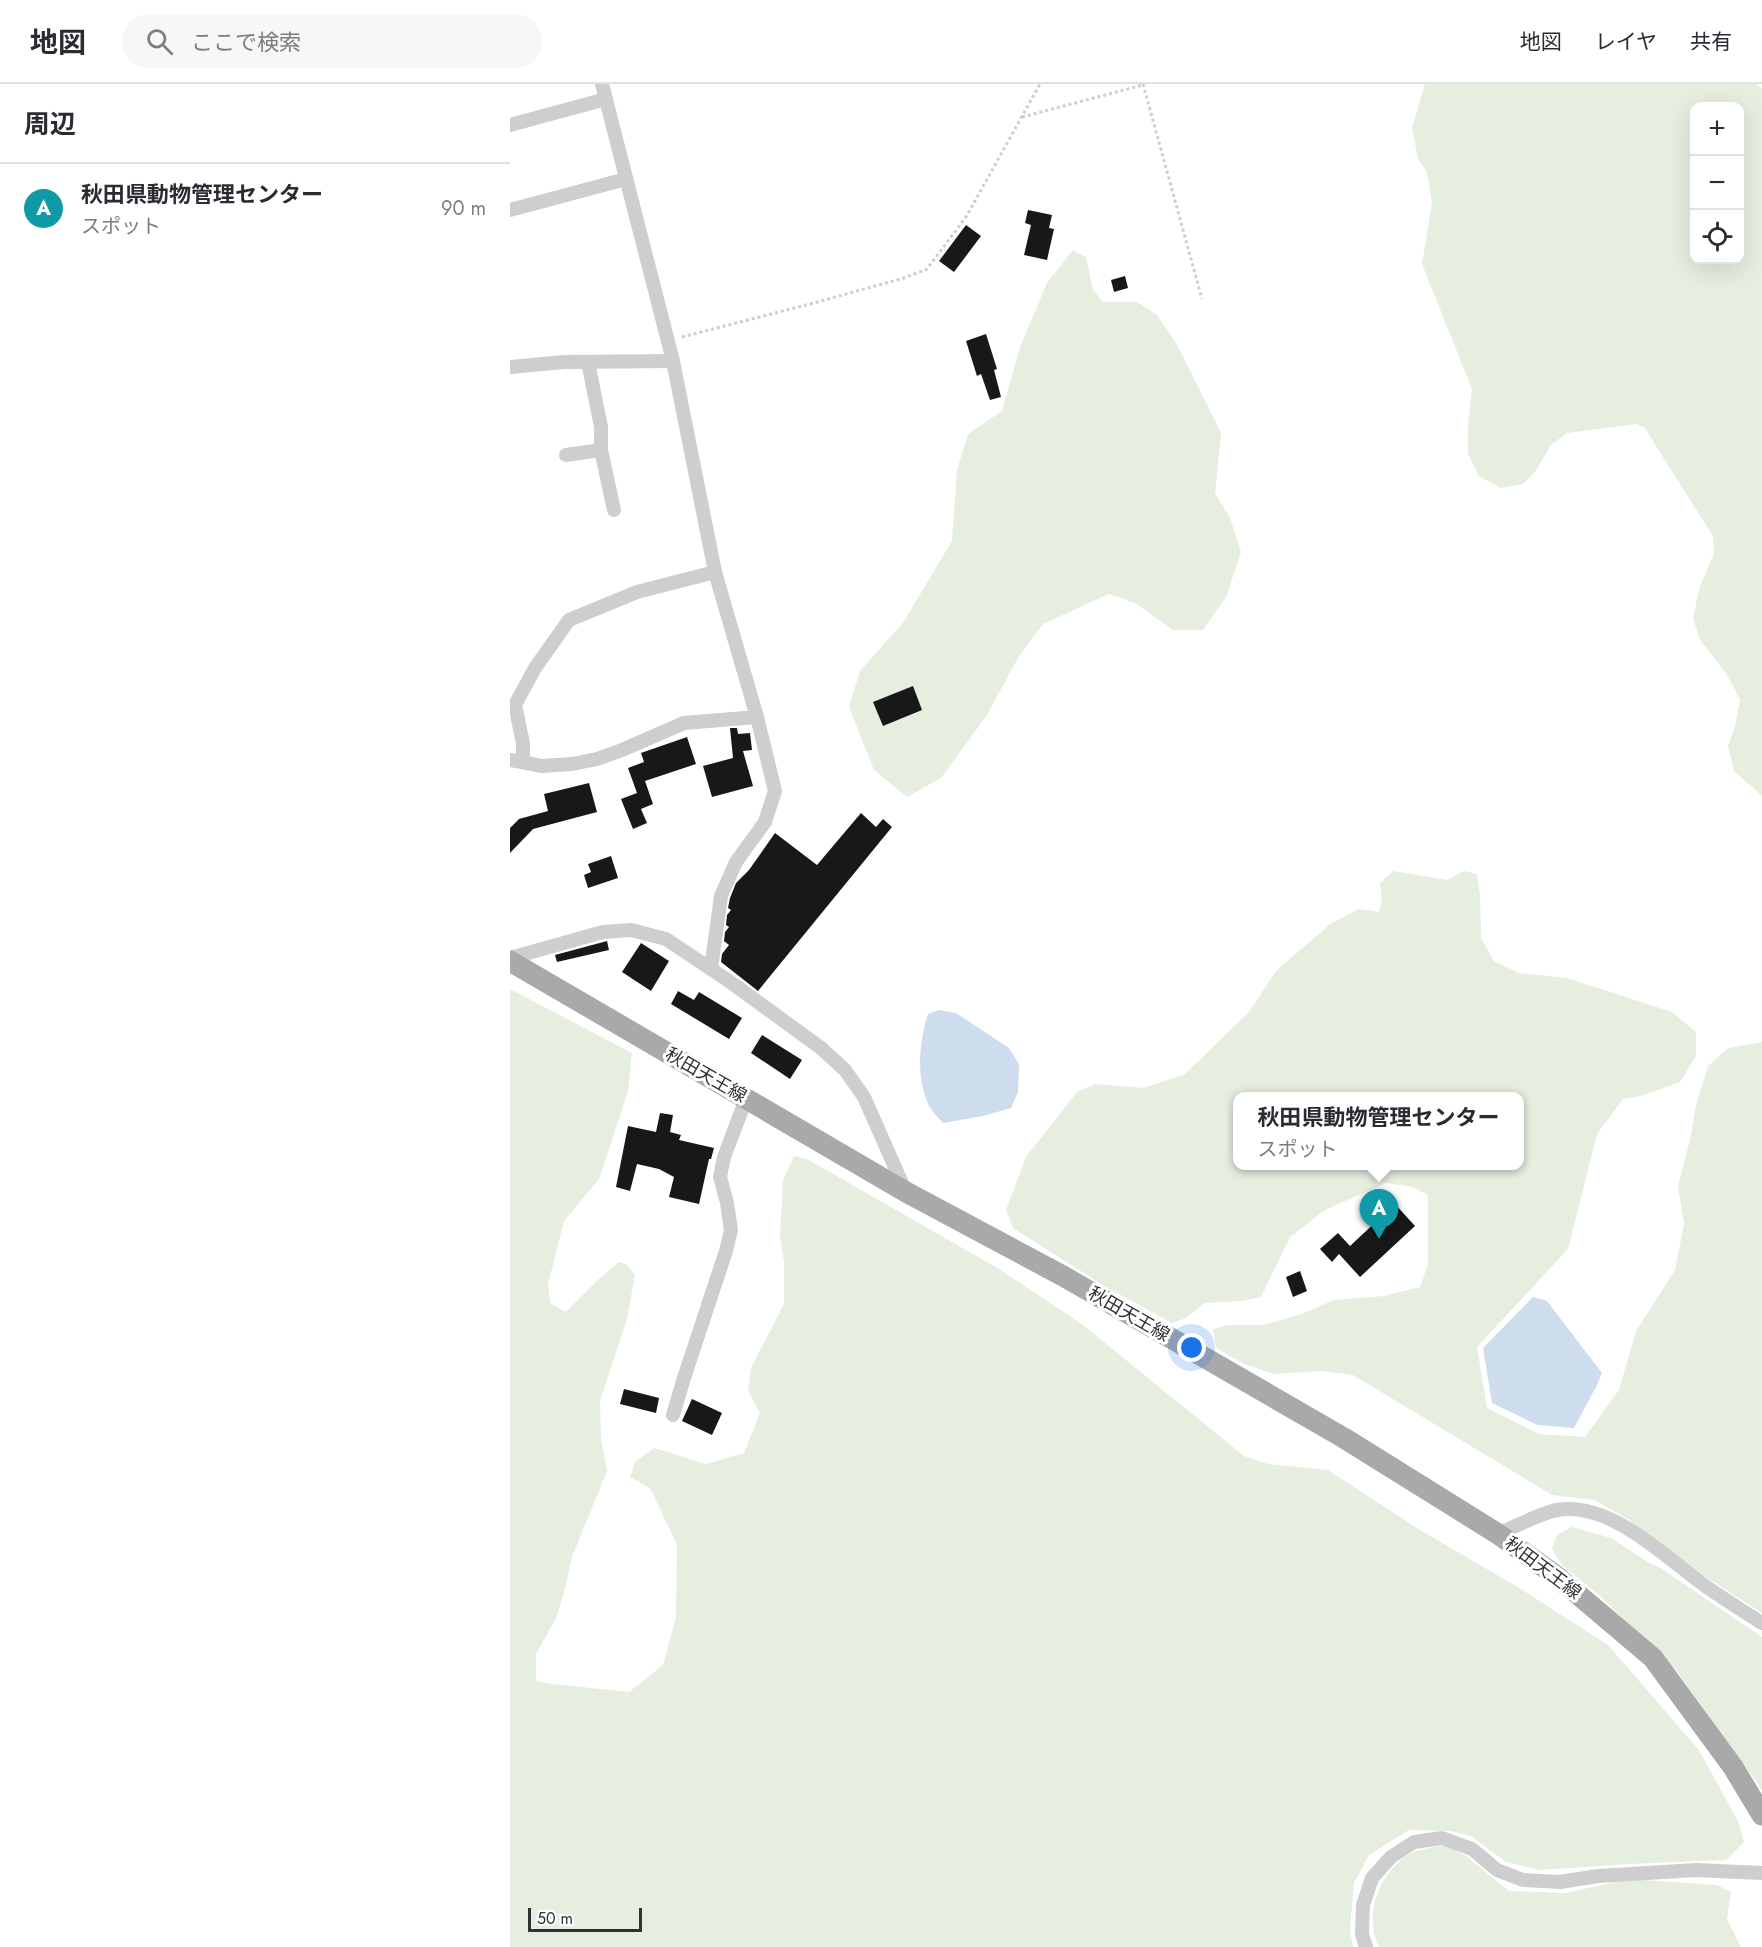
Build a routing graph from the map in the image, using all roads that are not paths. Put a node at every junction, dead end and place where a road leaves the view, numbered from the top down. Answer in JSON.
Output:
{"nodes":[{"id":1,"x":602,"y":84,"type":"edge"},
{"id":2,"x":606,"y":99,"type":"junction"},
{"id":3,"x":510,"y":124,"type":"edge"},
{"id":4,"x":626,"y":179,"type":"junction"},
{"id":5,"x":510,"y":210,"type":"edge"},
{"id":6,"x":673,"y":361,"type":"junction"},
{"id":7,"x":588,"y":362,"type":"junction"},
{"id":8,"x":510,"y":367,"type":"edge"},
{"id":9,"x":601,"y":450,"type":"junction"},
{"id":10,"x":566,"y":455,"type":"dead end"},
{"id":11,"x":614,"y":510,"type":"dead end"},
{"id":12,"x":716,"y":573,"type":"junction"},
{"id":13,"x":757,"y":717,"type":"junction"},
{"id":14,"x":517,"y":760,"type":"edge"},
{"id":15,"x":510,"y":960,"type":"edge"},
{"id":16,"x":711,"y":969,"type":"junction"},
{"id":17,"x":746,"y":1098,"type":"junction"},
{"id":18,"x":906,"y":1192,"type":"junction"},
{"id":19,"x":673,"y":1415,"type":"dead end"},
{"id":20,"x":1498,"y":1534,"type":"junction"},
{"id":21,"x":1762,"y":1623,"type":"edge"},
{"id":22,"x":1762,"y":1815,"type":"edge"},
{"id":23,"x":1762,"y":1873,"type":"edge"},
{"id":24,"x":1366,"y":1947,"type":"edge"}],
"edges":[{"from":1,"to":2,"type":"street"},
{"from":2,"to":3,"type":"street"},
{"from":2,"to":4,"type":"street"},
{"from":4,"to":5,"type":"street"},
{"from":4,"to":6,"type":"street"},
{"from":6,"to":7,"type":"street"},
{"from":6,"to":12,"type":"street"},
{"from":7,"to":8,"type":"street"},
{"from":7,"to":9,"type":"street"},
{"from":9,"to":10,"type":"street"},
{"from":9,"to":11,"type":"street"},
{"from":12,"to":13,"type":"street"},
{"from":12,"to":14,"type":"street"},
{"from":13,"to":14,"type":"street"},
{"from":13,"to":16,"type":"street"},
{"from":15,"to":16,"type":"street"},
{"from":15,"to":17,"type":"main road","name":"秋田天王線"},
{"from":16,"to":18,"type":"street"},
{"from":17,"to":18,"type":"main road","name":"秋田天王線"},
{"from":17,"to":19,"type":"street"},
{"from":18,"to":20,"type":"main road","name":"秋田天王線"},
{"from":20,"to":21,"type":"street"},
{"from":20,"to":22,"type":"main road","name":"秋田天王線"},
{"from":23,"to":24,"type":"street"}]}
